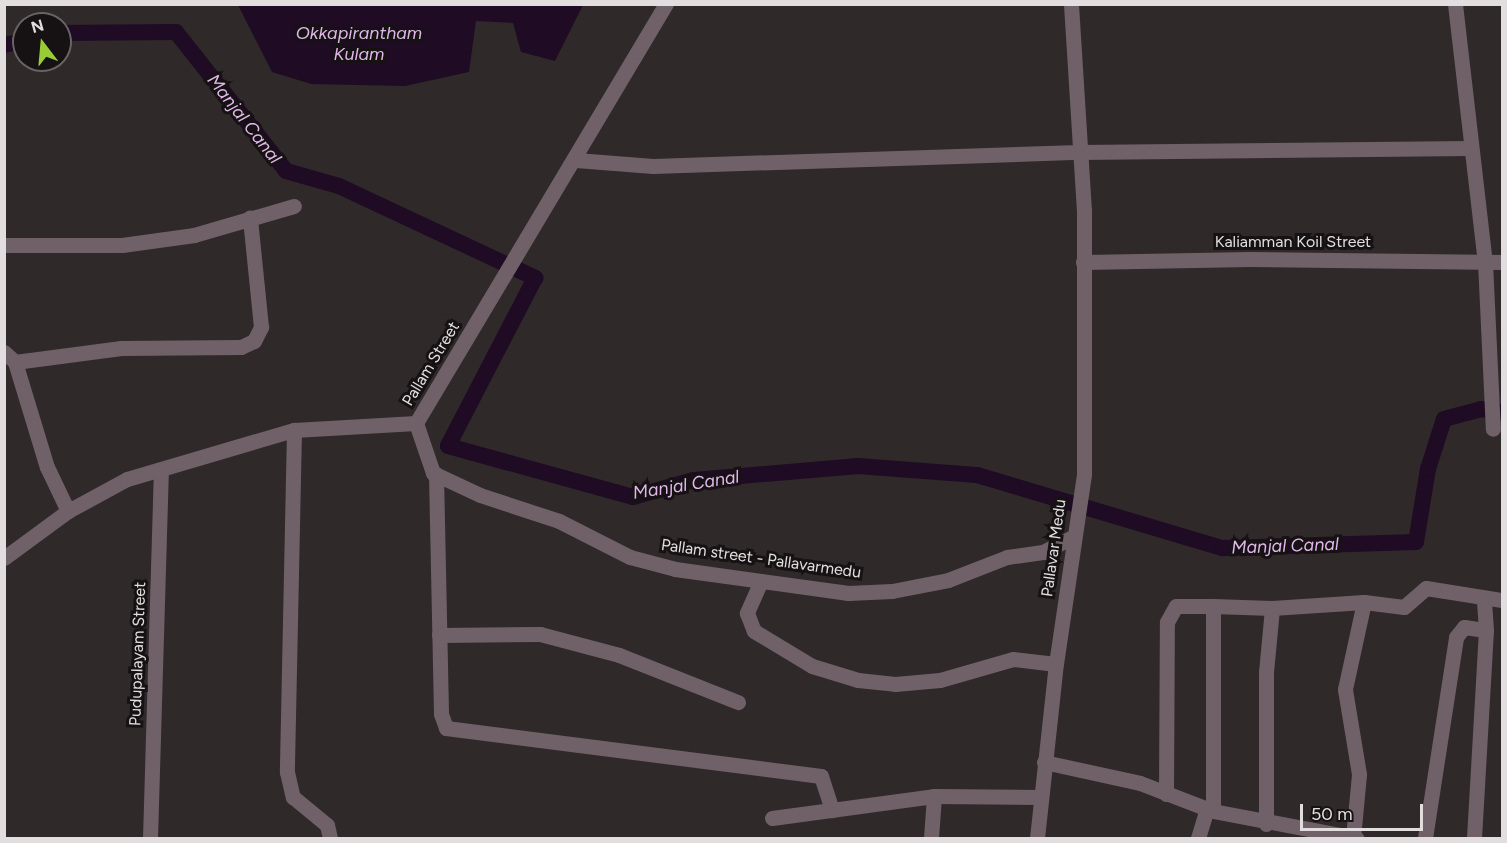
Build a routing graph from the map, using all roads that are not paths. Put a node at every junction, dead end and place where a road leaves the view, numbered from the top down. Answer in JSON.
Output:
{"nodes":[{"id":1,"x":666,"y":4,"type":"edge"},
{"id":2,"x":1071,"y":4,"type":"edge"},
{"id":3,"x":1455,"y":4,"type":"edge"},
{"id":4,"x":1470,"y":148,"type":"junction"},
{"id":5,"x":1079,"y":152,"type":"junction"},
{"id":6,"x":576,"y":160,"type":"junction"},
{"id":7,"x":294,"y":206,"type":"dead end"},
{"id":8,"x":250,"y":218,"type":"junction"},
{"id":9,"x":4,"y":244,"type":"edge"},
{"id":10,"x":1083,"y":262,"type":"junction"},
{"id":11,"x":1485,"y":262,"type":"junction"},
{"id":12,"x":1503,"y":262,"type":"edge"},
{"id":13,"x":10,"y":357,"type":"edge"},
{"id":14,"x":416,"y":423,"type":"junction"},
{"id":15,"x":1493,"y":429,"type":"dead end"},
{"id":16,"x":294,"y":430,"type":"junction"},
{"id":17,"x":161,"y":470,"type":"junction"},
{"id":18,"x":436,"y":474,"type":"junction"},
{"id":19,"x":68,"y":511,"type":"junction"},
{"id":20,"x":1073,"y":537,"type":"junction"},
{"id":21,"x":4,"y":558,"type":"edge"},
{"id":22,"x":761,"y":581,"type":"junction"},
{"id":23,"x":1484,"y":598,"type":"junction"},
{"id":24,"x":1503,"y":600,"type":"edge"},
{"id":25,"x":1364,"y":602,"type":"junction"},
{"id":26,"x":1213,"y":606,"type":"junction"},
{"id":27,"x":1272,"y":608,"type":"junction"},
{"id":28,"x":1486,"y":630,"type":"junction"},
{"id":29,"x":439,"y":635,"type":"junction"},
{"id":30,"x":1056,"y":664,"type":"junction"},
{"id":31,"x":738,"y":702,"type":"dead end"},
{"id":32,"x":1044,"y":762,"type":"junction"},
{"id":33,"x":1166,"y":794,"type":"junction"},
{"id":34,"x":934,"y":796,"type":"junction"},
{"id":35,"x":1041,"y":797,"type":"junction"},
{"id":36,"x":832,"y":810,"type":"junction"},
{"id":37,"x":1210,"y":810,"type":"junction"},
{"id":38,"x":772,"y":818,"type":"dead end"},
{"id":39,"x":1266,"y":824,"type":"junction"},
{"id":40,"x":1331,"y":837,"type":"edge"},
{"id":41,"x":150,"y":838,"type":"edge"},
{"id":42,"x":330,"y":838,"type":"edge"},
{"id":43,"x":931,"y":838,"type":"edge"},
{"id":44,"x":1036,"y":838,"type":"edge"},
{"id":45,"x":1198,"y":838,"type":"edge"},
{"id":46,"x":1355,"y":838,"type":"edge"},
{"id":47,"x":1425,"y":838,"type":"edge"},
{"id":48,"x":1474,"y":838,"type":"edge"}],
"edges":[{"from":1,"to":6,"type":"street","name":"Pallam Street"},
{"from":2,"to":5,"type":"street","name":"Pallavar Medu"},
{"from":3,"to":4,"type":"street"},
{"from":4,"to":5,"type":"street"},
{"from":4,"to":11,"type":"street"},
{"from":5,"to":6,"type":"street"},
{"from":5,"to":10,"type":"street","name":"Pallavar Medu"},
{"from":6,"to":14,"type":"street","name":"Pallam Street"},
{"from":7,"to":8,"type":"street"},
{"from":8,"to":9,"type":"street"},
{"from":8,"to":13,"type":"street"},
{"from":10,"to":11,"type":"street","name":"Kaliamman Koil Street"},
{"from":10,"to":20,"type":"street","name":"Pallavar Medu"},
{"from":11,"to":12,"type":"street","name":"Kaliamman Koil Street"},
{"from":11,"to":15,"type":"street"},
{"from":13,"to":19,"type":"street"},
{"from":14,"to":16,"type":"street","name":"Pallam Street"},
{"from":14,"to":18,"type":"street"},
{"from":16,"to":17,"type":"street","name":"Pallam Street"},
{"from":16,"to":42,"type":"street"},
{"from":17,"to":19,"type":"street","name":"Pallam Street"},
{"from":17,"to":41,"type":"street","name":"Pudupalayam Street"},
{"from":18,"to":22,"type":"street","name":"Pallam street - Pallavarmedu"},
{"from":18,"to":29,"type":"street"},
{"from":19,"to":21,"type":"street","name":"Pallam Street"},
{"from":20,"to":22,"type":"street","name":"Pallam street - Pallavarmedu"},
{"from":20,"to":30,"type":"street","name":"Pallavar Medu"},
{"from":22,"to":30,"type":"street"},
{"from":23,"to":24,"type":"street"},
{"from":23,"to":25,"type":"street"},
{"from":23,"to":28,"type":"street"},
{"from":25,"to":27,"type":"street"},
{"from":25,"to":46,"type":"street"},
{"from":26,"to":27,"type":"street"},
{"from":26,"to":33,"type":"street"},
{"from":26,"to":37,"type":"street"},
{"from":27,"to":39,"type":"street"},
{"from":28,"to":47,"type":"street"},
{"from":28,"to":48,"type":"street"},
{"from":29,"to":31,"type":"street"},
{"from":29,"to":36,"type":"street"},
{"from":30,"to":32,"type":"street","name":"Pallavar Medu"},
{"from":32,"to":33,"type":"street"},
{"from":32,"to":35,"type":"street","name":"Pallavar Medu"},
{"from":33,"to":37,"type":"street"},
{"from":34,"to":35,"type":"street"},
{"from":34,"to":36,"type":"street"},
{"from":34,"to":43,"type":"street"},
{"from":35,"to":44,"type":"street","name":"Pallavar Medu"},
{"from":36,"to":38,"type":"street"},
{"from":37,"to":39,"type":"street"},
{"from":37,"to":45,"type":"street"},
{"from":39,"to":40,"type":"street"},
{"from":40,"to":46,"type":"street"}]}
